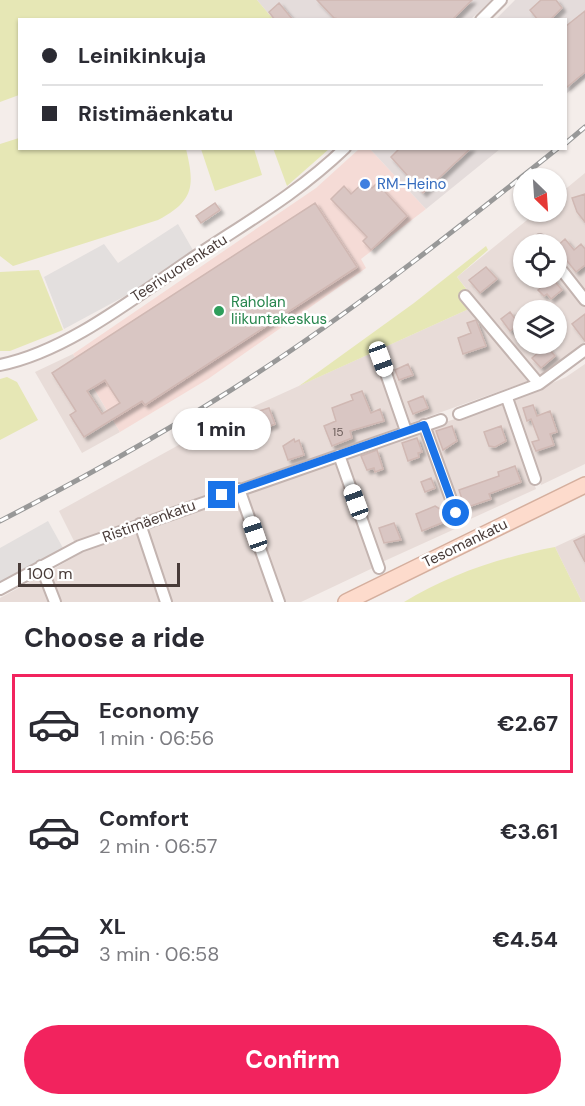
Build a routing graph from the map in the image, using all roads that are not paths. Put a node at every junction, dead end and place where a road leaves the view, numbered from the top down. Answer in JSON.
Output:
{"nodes":[{"id":1,"x":501,"y":0,"type":"edge"},
{"id":2,"x":483,"y":18,"type":"edge"},
{"id":3,"x":343,"y":150,"type":"edge"},
{"id":4,"x":567,"y":277,"type":"edge"},
{"id":5,"x":465,"y":296,"type":"dead end"},
{"id":6,"x":585,"y":300,"type":"edge"},
{"id":7,"x":585,"y":350,"type":"edge"},
{"id":8,"x":381,"y":359,"type":"dead end"},
{"id":9,"x":0,"y":365,"type":"edge"},
{"id":10,"x":539,"y":384,"type":"junction"},
{"id":11,"x":507,"y":398,"type":"junction"},
{"id":12,"x":459,"y":414,"type":"dead end"},
{"id":13,"x":441,"y":420,"type":"dead end"},
{"id":14,"x":424,"y":425,"type":"junction"},
{"id":15,"x":406,"y":431,"type":"junction"},
{"id":16,"x":339,"y":455,"type":"junction"},
{"id":17,"x":536,"y":479,"type":"dead end"},
{"id":18,"x":585,"y":485,"type":"edge"},
{"id":19,"x":239,"y":489,"type":"junction"},
{"id":20,"x":456,"y":513,"type":"dead end"},
{"id":21,"x":140,"y":524,"type":"junction"},
{"id":22,"x":41,"y":566,"type":"junction"},
{"id":23,"x":379,"y":568,"type":"dead end"},
{"id":24,"x":0,"y":589,"type":"edge"},
{"id":25,"x":55,"y":602,"type":"edge"},
{"id":26,"x":166,"y":602,"type":"edge"},
{"id":27,"x":279,"y":602,"type":"edge"},
{"id":28,"x":346,"y":602,"type":"edge"}],
"edges":[{"from":1,"to":2,"type":"street"},
{"from":3,"to":9,"type":"street","name":"Teerivuorenkatu"},
{"from":4,"to":6,"type":"street"},
{"from":5,"to":10,"type":"street"},
{"from":7,"to":10,"type":"street"},
{"from":8,"to":15,"type":"street"},
{"from":10,"to":11,"type":"street"},
{"from":11,"to":12,"type":"street"},
{"from":11,"to":17,"type":"street"},
{"from":13,"to":14,"type":"street","name":"Ristimäenkatu"},
{"from":14,"to":15,"type":"street","name":"Ristimäenkatu"},
{"from":14,"to":20,"type":"street"},
{"from":15,"to":16,"type":"street","name":"Ristimäenkatu"},
{"from":16,"to":19,"type":"street","name":"Ristimäenkatu"},
{"from":16,"to":23,"type":"street"},
{"from":18,"to":28,"type":"main road","name":"Tesomankatu"},
{"from":19,"to":21,"type":"street","name":"Ristimäenkatu"},
{"from":19,"to":27,"type":"street"},
{"from":21,"to":22,"type":"street","name":"Ristimäenkatu"},
{"from":21,"to":26,"type":"street"},
{"from":22,"to":24,"type":"street","name":"Ristimäenkatu"},
{"from":22,"to":25,"type":"street"}]}
